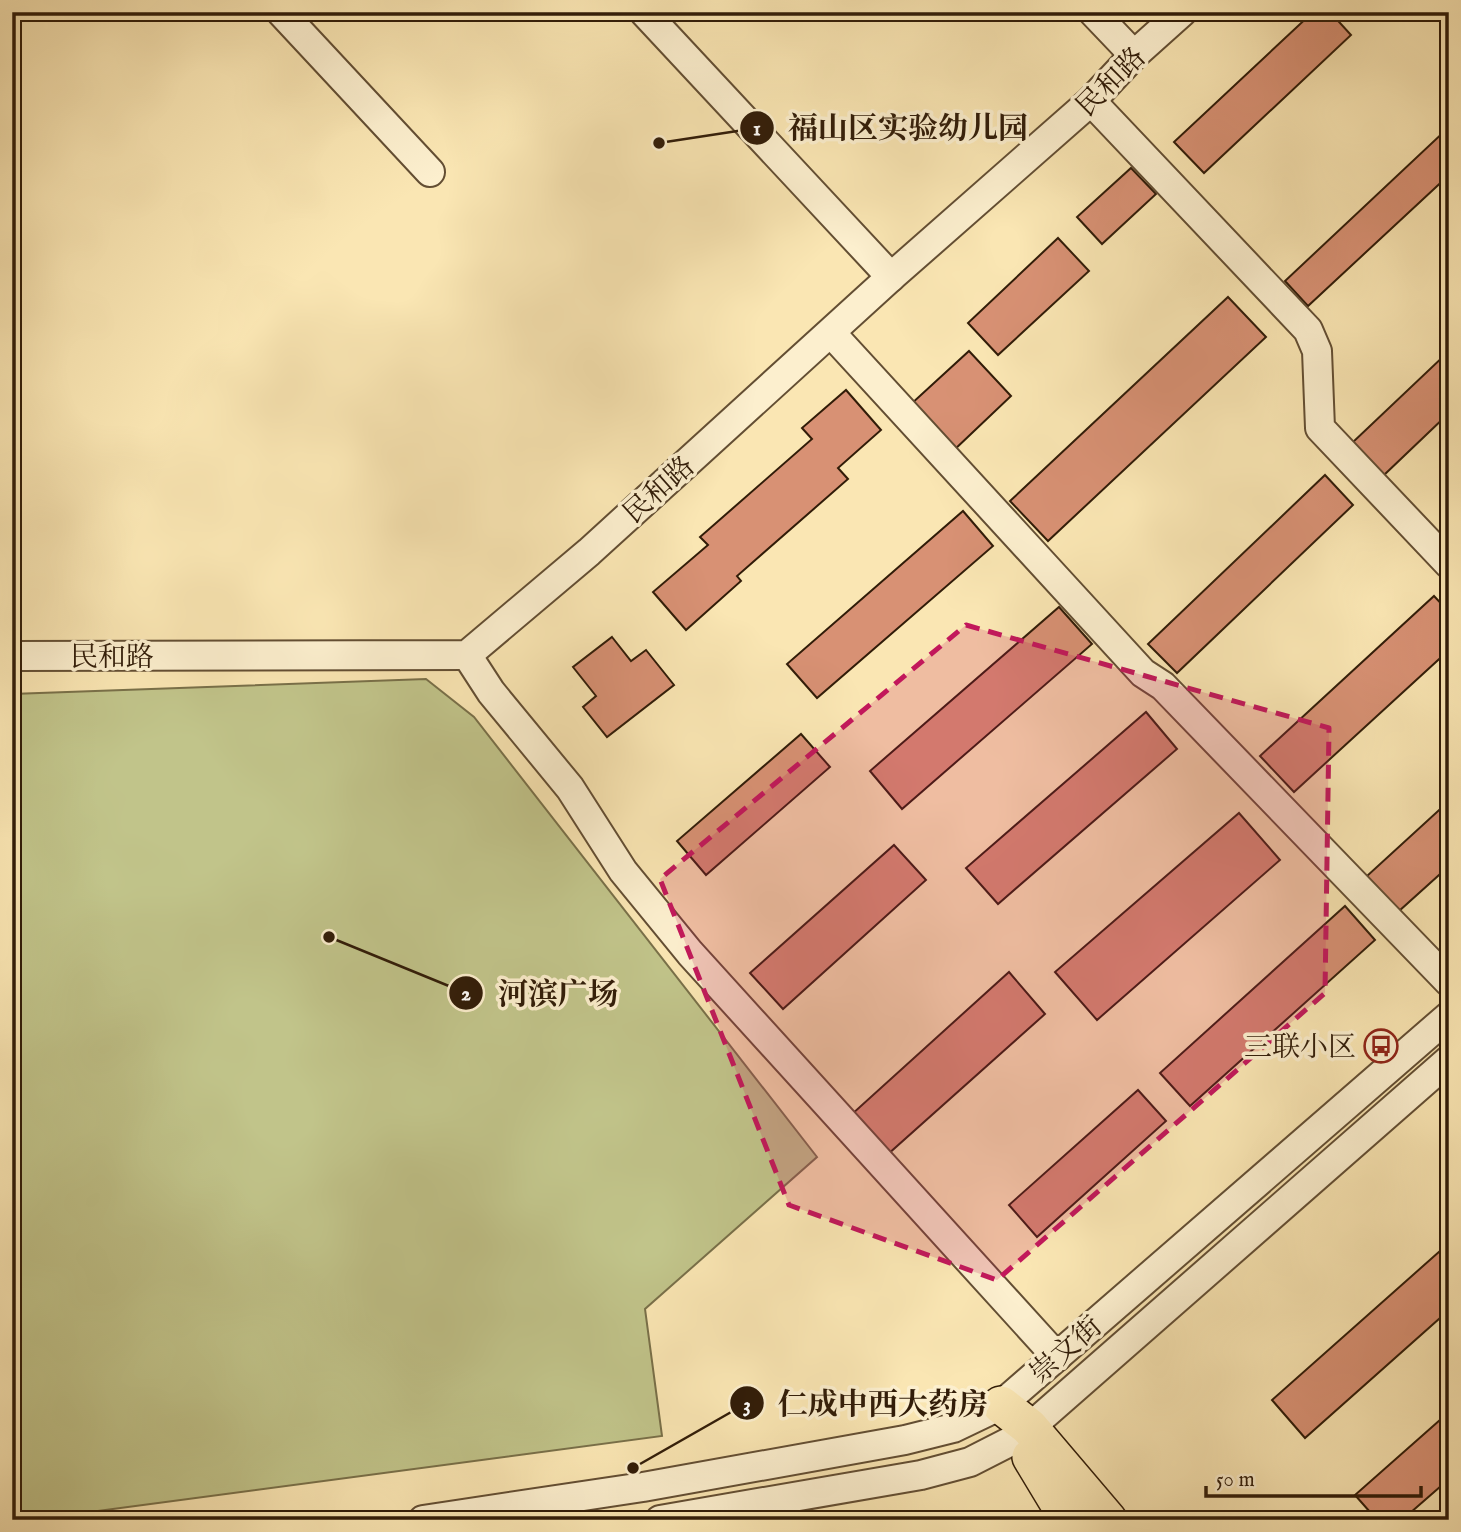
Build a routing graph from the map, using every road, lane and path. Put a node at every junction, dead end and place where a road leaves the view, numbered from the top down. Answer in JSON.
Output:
{"nodes":[{"id":1,"x":281,"y":12,"type":"edge"},
{"id":2,"x":644,"y":12,"type":"edge"},
{"id":3,"x":1093,"y":12,"type":"edge"},
{"id":4,"x":1182,"y":12,"type":"edge"},
{"id":5,"x":1134,"y":55,"type":"junction"},
{"id":6,"x":1091,"y":102,"type":"junction"},
{"id":7,"x":430,"y":172,"type":"dead end"},
{"id":8,"x":891,"y":277,"type":"junction"},
{"id":9,"x":832,"y":334,"type":"junction"},
{"id":10,"x":1449,"y":564,"type":"edge"},
{"id":11,"x":467,"y":655,"type":"junction"},
{"id":12,"x":12,"y":656,"type":"edge"},
{"id":13,"x":1449,"y":982,"type":"edge"},
{"id":14,"x":1449,"y":1016,"type":"edge"},
{"id":15,"x":1449,"y":1060,"type":"edge"},
{"id":16,"x":1057,"y":1357,"type":"junction"},
{"id":17,"x":1016,"y":1423,"type":"junction"},
{"id":18,"x":423,"y":1520,"type":"edge"},
{"id":19,"x":660,"y":1520,"type":"edge"},
{"id":20,"x":1069,"y":1520,"type":"edge"},
{"id":21,"x":1108,"y":1520,"type":"edge"}],
"edges":[{"from":1,"to":7,"type":"street"},
{"from":2,"to":8,"type":"street"},
{"from":3,"to":5,"type":"street"},
{"from":4,"to":5,"type":"street","name":"民和路"},
{"from":5,"to":6,"type":"street","name":"民和路"},
{"from":6,"to":8,"type":"street","name":"民和路"},
{"from":6,"to":10,"type":"street"},
{"from":8,"to":9,"type":"street","name":"民和路"},
{"from":9,"to":11,"type":"street","name":"民和路"},
{"from":9,"to":13,"type":"street"},
{"from":11,"to":12,"type":"street","name":"民和路"},
{"from":11,"to":16,"type":"street"},
{"from":14,"to":16,"type":"street","name":"崇文街"},
{"from":15,"to":17,"type":"street","name":"崇文街"},
{"from":16,"to":17,"type":"street","name":"崇文街"},
{"from":17,"to":18,"type":"street","name":"崇文街"},
{"from":17,"to":19,"type":"street","name":"崇文街"},
{"from":17,"to":20,"type":"main road"},
{"from":17,"to":21,"type":"main road"}]}
